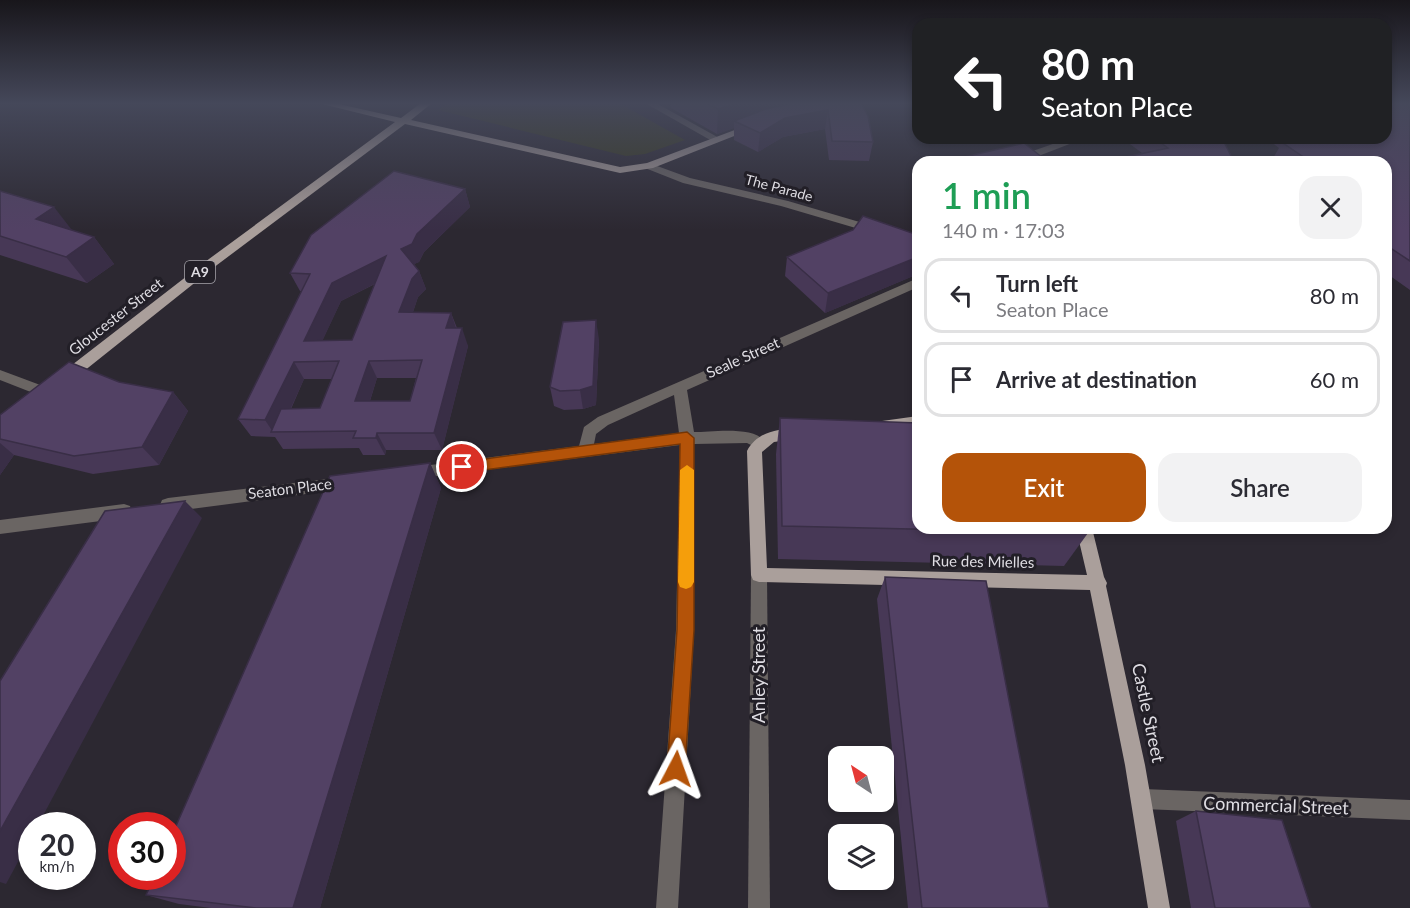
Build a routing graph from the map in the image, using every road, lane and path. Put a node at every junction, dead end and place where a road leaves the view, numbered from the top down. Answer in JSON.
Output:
{"nodes":[{"id":1,"x":367,"y":145,"type":"edge"},
{"id":2,"x":515,"y":145,"type":"edge"},
{"id":3,"x":700,"y":145,"type":"edge"},
{"id":4,"x":1059,"y":145,"type":"edge"},
{"id":5,"x":1031,"y":156,"type":"edge"},
{"id":6,"x":649,"y":166,"type":"junction"},
{"id":7,"x":892,"y":235,"type":"edge"},
{"id":8,"x":912,"y":285,"type":"edge"},
{"id":9,"x":0,"y":375,"type":"edge"},
{"id":10,"x":680,"y":386,"type":"junction"},
{"id":11,"x":42,"y":397,"type":"joint"},
{"id":12,"x":912,"y":423,"type":"edge"},
{"id":13,"x":867,"y":427,"type":"edge"},
{"id":14,"x":808,"y":433,"type":"edge"},
{"id":15,"x":687,"y":438,"type":"junction"},
{"id":16,"x":759,"y":442,"type":"junction"},
{"id":17,"x":586,"y":451,"type":"junction"},
{"id":18,"x":396,"y":476,"type":"edge"},
{"id":19,"x":361,"y":480,"type":"edge"},
{"id":20,"x":0,"y":527,"type":"edge"},
{"id":21,"x":1086,"y":534,"type":"edge"},
{"id":22,"x":759,"y":575,"type":"junction"},
{"id":23,"x":1099,"y":583,"type":"junction"},
{"id":24,"x":1143,"y":799,"type":"junction"},
{"id":25,"x":1410,"y":810,"type":"edge"},
{"id":26,"x":667,"y":908,"type":"edge"},
{"id":27,"x":759,"y":908,"type":"edge"},
{"id":28,"x":1159,"y":908,"type":"edge"}],
"edges":[{"from":1,"to":11,"type":"main road","name":"Gloucester Street","number":"A9"},
{"from":2,"to":6,"type":"main road","name":"The Parade"},
{"from":3,"to":6,"type":"main road"},
{"from":4,"to":5,"type":"street"},
{"from":6,"to":7,"type":"street","name":"The Parade"},
{"from":8,"to":10,"type":"street","name":"Seale Street"},
{"from":9,"to":11,"type":"street"},
{"from":10,"to":15,"type":"street"},
{"from":10,"to":17,"type":"street","name":"Seale Street"},
{"from":12,"to":13,"type":"main road"},
{"from":14,"to":16,"type":"main road"},
{"from":15,"to":16,"type":"street"},
{"from":15,"to":17,"type":"street"},
{"from":15,"to":26,"type":"street"},
{"from":16,"to":22,"type":"main road","name":"Anley Street"},
{"from":17,"to":18,"type":"street"},
{"from":19,"to":20,"type":"street","name":"Seaton Place"},
{"from":21,"to":23,"type":"main road","name":"Castle Street"},
{"from":22,"to":23,"type":"main road","name":"Rue des Mielles"},
{"from":22,"to":27,"type":"street","name":"Anley Street"},
{"from":23,"to":24,"type":"main road","name":"Castle Street"},
{"from":24,"to":25,"type":"street","name":"Commercial Street"},
{"from":24,"to":28,"type":"main road","name":"Castle Street"}]}
